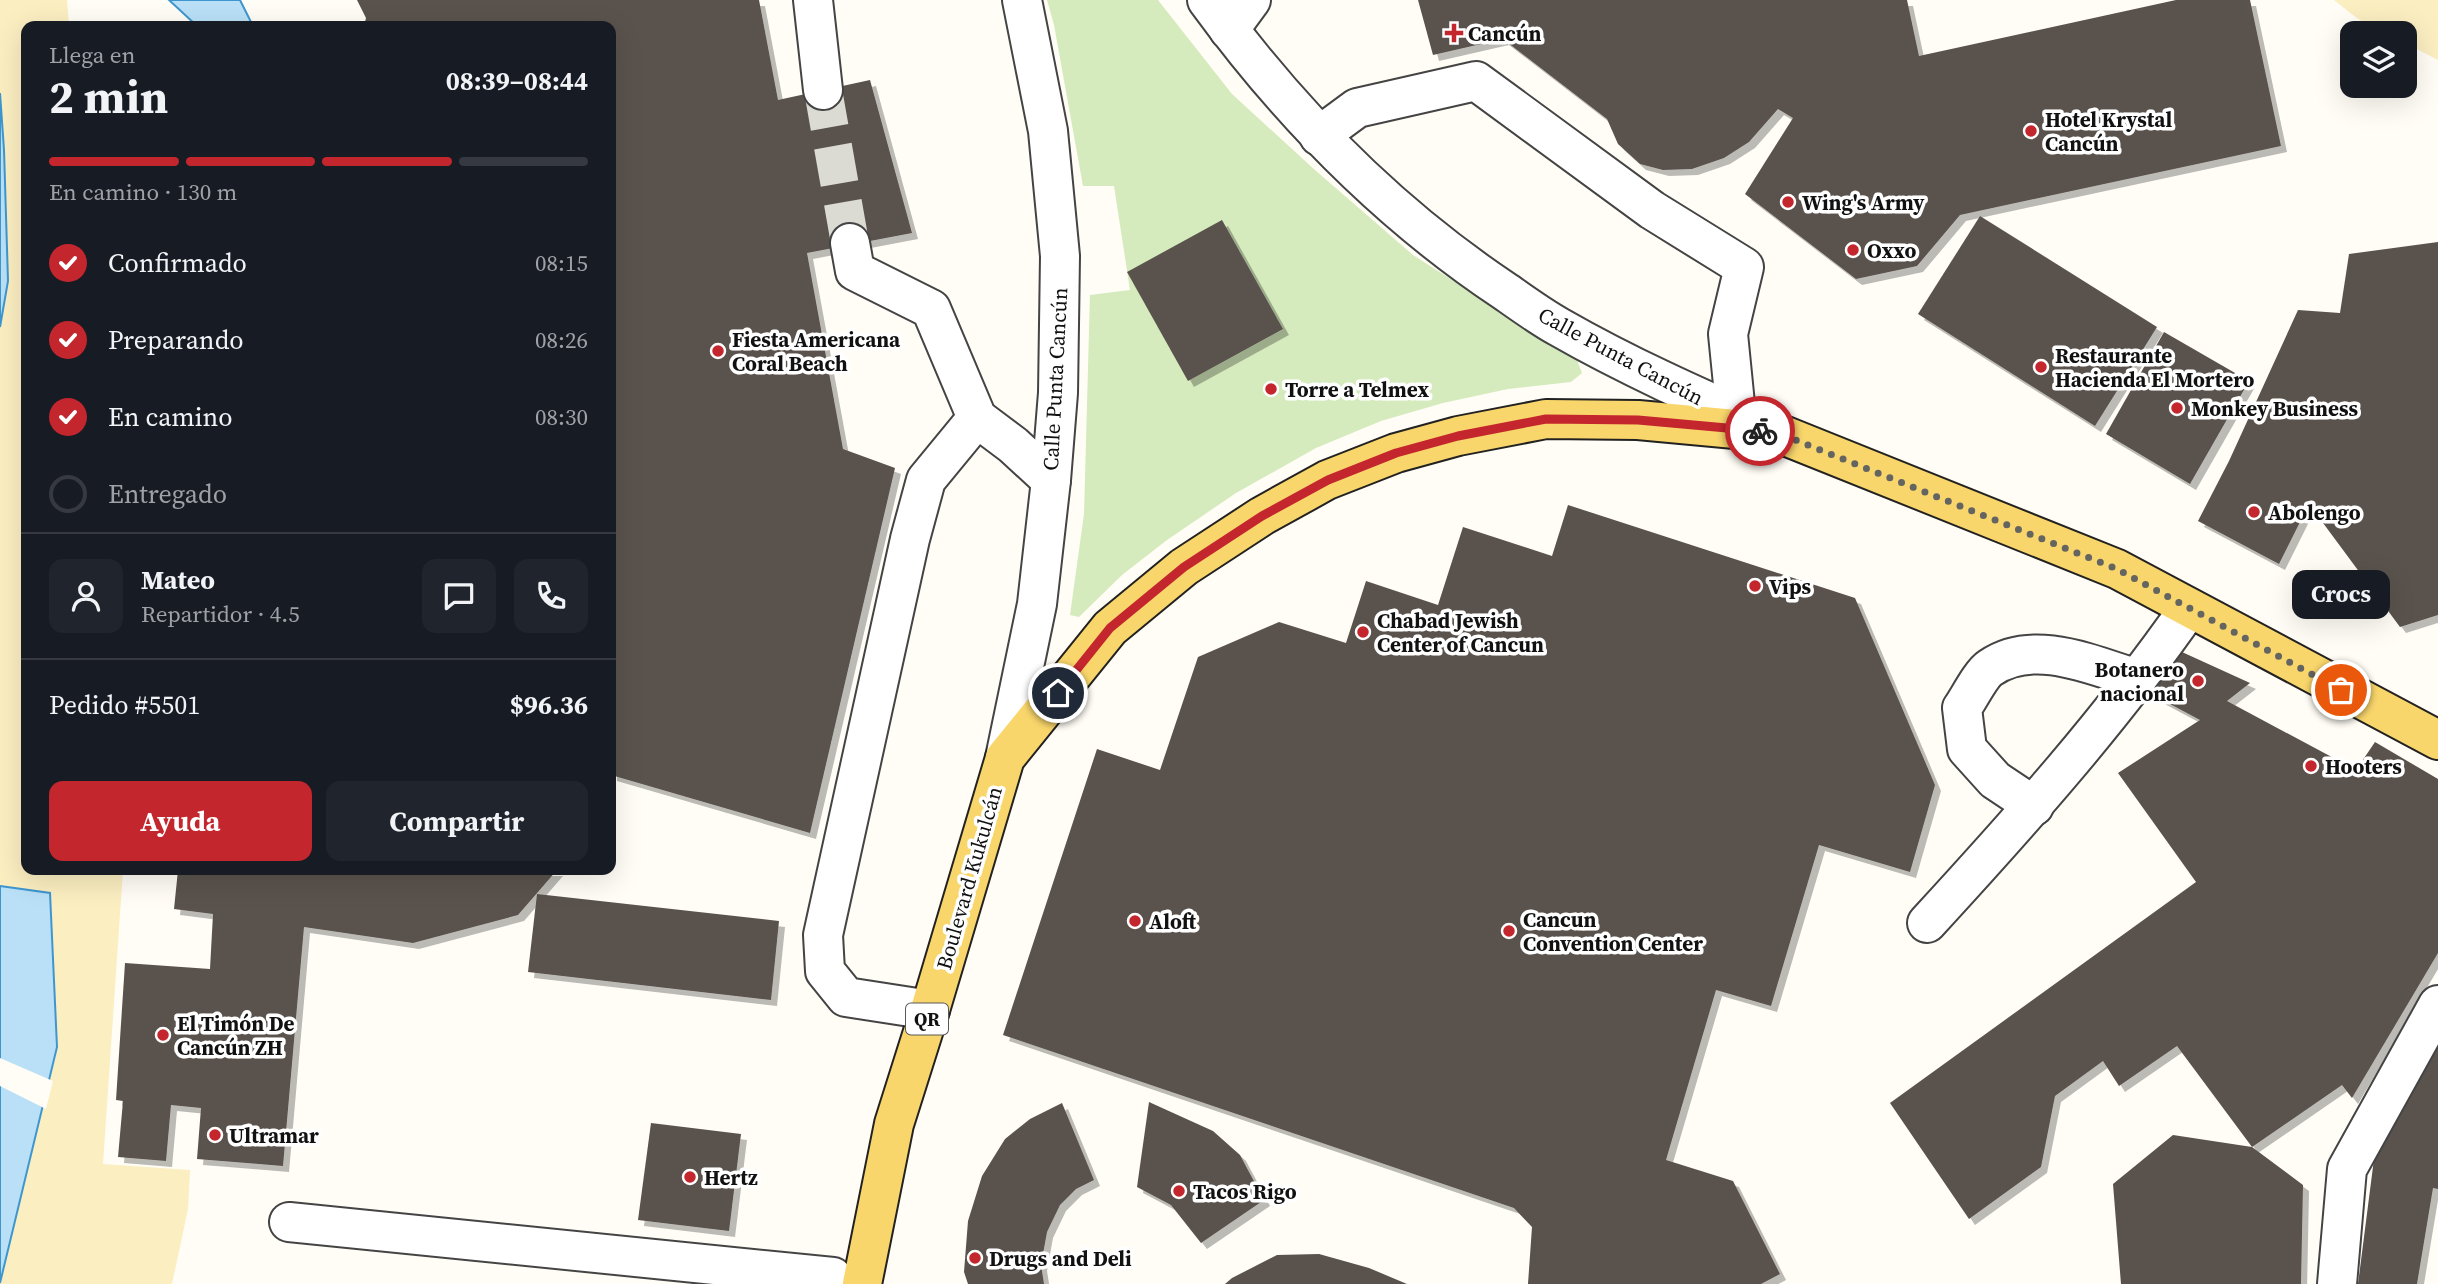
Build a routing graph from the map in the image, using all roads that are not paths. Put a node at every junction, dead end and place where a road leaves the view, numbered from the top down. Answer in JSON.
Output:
{"nodes":[{"id":1,"x":813,"y":0,"type":"edge"},
{"id":2,"x":1022,"y":0,"type":"edge"},
{"id":3,"x":1207,"y":0,"type":"edge"},
{"id":4,"x":1240,"y":15,"type":"edge"},
{"id":5,"x":822,"y":90,"type":"tunnel mouth"},
{"id":6,"x":1320,"y":136,"type":"junction"},
{"id":7,"x":850,"y":243,"type":"tunnel mouth"},
{"id":8,"x":1735,"y":414,"type":"junction"},
{"id":9,"x":977,"y":418,"type":"junction"},
{"id":10,"x":1778,"y":433,"type":"junction"},
{"id":11,"x":1051,"y":480,"type":"junction"},
{"id":12,"x":2189,"y":608,"type":"junction"},
{"id":13,"x":2137,"y":680,"type":"junction"},
{"id":14,"x":2438,"y":740,"type":"edge"},
{"id":15,"x":1005,"y":758,"type":"junction"},
{"id":16,"x":2034,"y":806,"type":"junction"},
{"id":17,"x":1927,"y":923,"type":"dead end"},
{"id":18,"x":2438,"y":1004,"type":"edge"},
{"id":19,"x":930,"y":1010,"type":"junction"},
{"id":20,"x":289,"y":1222,"type":"dead end"},
{"id":21,"x":848,"y":1273,"type":"edge"},
{"id":22,"x":2337,"y":1284,"type":"edge"}],
"edges":[{"from":1,"to":5,"type":"street"},
{"from":2,"to":11,"type":"street","name":"Calle Punta Cancún"},
{"from":3,"to":4,"type":"street","name":"Calle Punta Cancún"},
{"from":4,"to":6,"type":"street","name":"Calle Punta Cancún"},
{"from":6,"to":8,"type":"street","name":"Calle Punta Cancún"},
{"from":6,"to":8,"type":"street"},
{"from":7,"to":9,"type":"street"},
{"from":8,"to":10,"type":"street","name":"Calle Punta Cancún"},
{"from":9,"to":11,"type":"street"},
{"from":9,"to":19,"type":"street"},
{"from":10,"to":12,"type":"main road"},
{"from":10,"to":15,"type":"main road"},
{"from":11,"to":15,"type":"street","name":"Calle Punta Cancún"},
{"from":12,"to":13,"type":"street"},
{"from":12,"to":14,"type":"main road"},
{"from":13,"to":16,"type":"street"},
{"from":13,"to":16,"type":"street"},
{"from":15,"to":19,"type":"main road","name":"Boulevard Kukulcán","number":"QR"},
{"from":16,"to":17,"type":"street"},
{"from":18,"to":22,"type":"street"},
{"from":19,"to":21,"type":"main road","name":"Boulevard Kukulcán","number":"QR"},
{"from":20,"to":21,"type":"street"}]}
